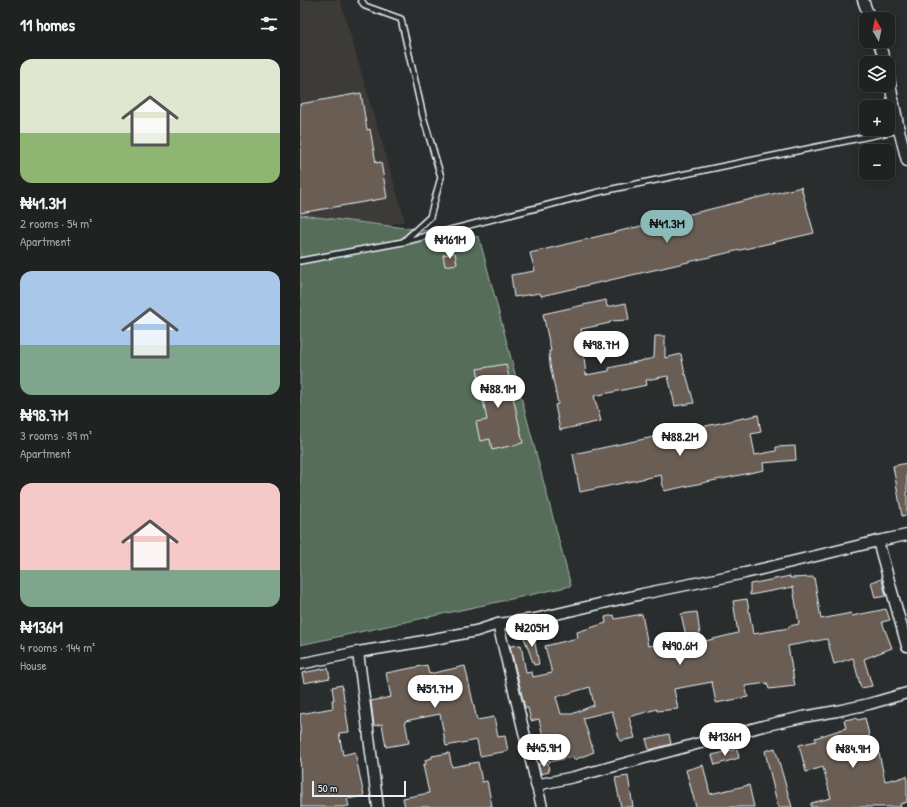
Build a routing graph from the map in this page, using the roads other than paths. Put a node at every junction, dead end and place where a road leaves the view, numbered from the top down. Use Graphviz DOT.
graph roads {
  1 [pos="362,0"];
  2 [pos="863,0"];
  3 [pos="867,12"];
  4 [pos="892,92"];
  5 [pos="899,130"];
  6 [pos="907,161"];
  7 [pos="403,242"];
  8 [pos="300,261"];
  9 [pos="907,535"];
  10 [pos="878,540"];
  11 [pos="498,624"];
  12 [pos="907,646"];
  13 [pos="358,652"];
  14 [pos="300,664"];
  15 [pos="907,693"];
  16 [pos="536,785"];
  17 [pos="378,807"];
  18 [pos="542,807"];
  1 -- 7 [label="lane"];
  2 -- 3 [label="street"];
  4 -- 5 [label="street"];
  5 -- 6 [label="street"];
  5 -- 7 [label="lane"];
  7 -- 8 [label="lane"];
  9 -- 10 [label="street"];
  10 -- 11 [label="street"];
  10 -- 12 [label="street"];
  11 -- 13 [label="street"];
  11 -- 16 [label="street"];
  13 -- 14 [label="street"];
  13 -- 17 [label="street"];
  15 -- 16 [label="street"];
  16 -- 18 [label="street"];
}
